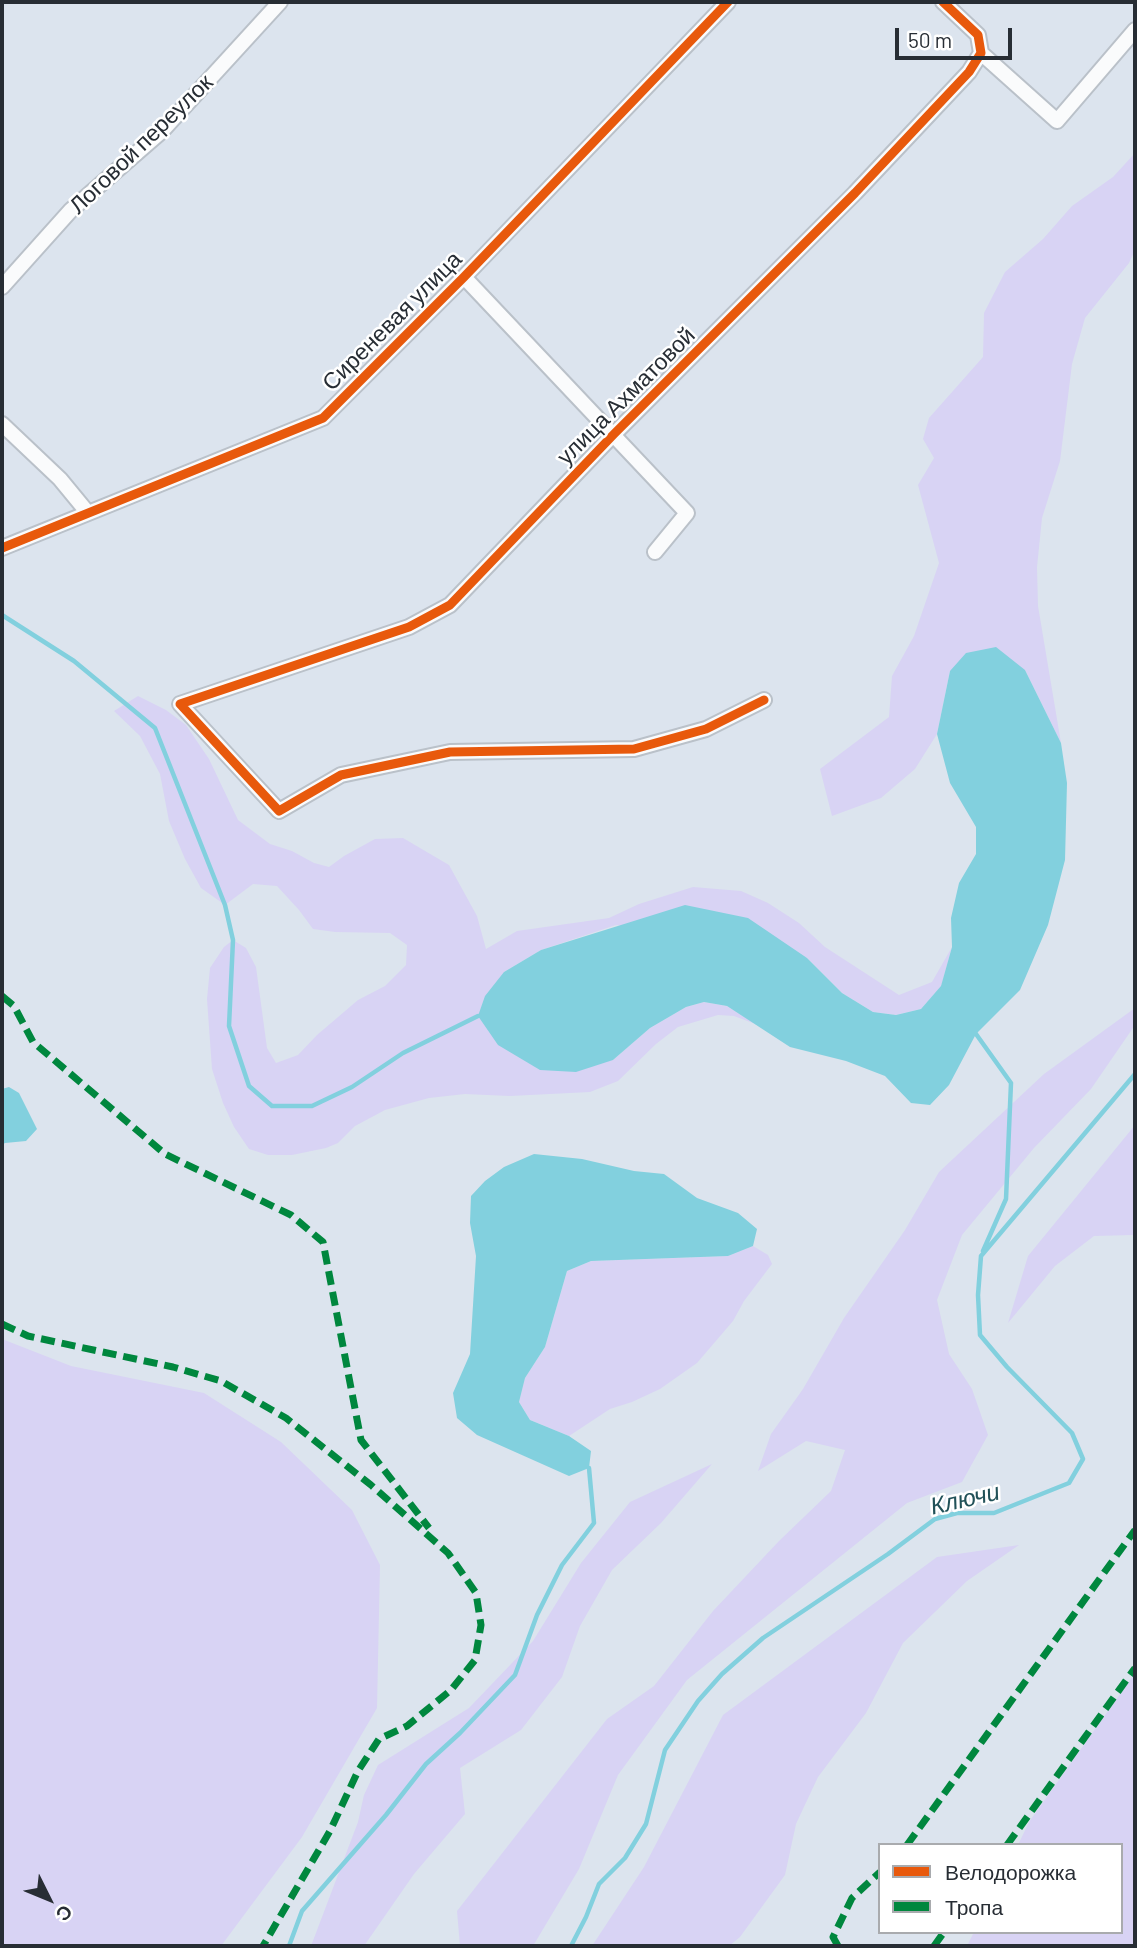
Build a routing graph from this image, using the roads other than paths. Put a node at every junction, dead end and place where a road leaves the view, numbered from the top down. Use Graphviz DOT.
graph roads {
  1 [pos="280,2"];
  2 [pos="728,2"];
  3 [pos="943,2"];
  4 [pos="1135,30"];
  5 [pos="981,53"];
  6 [pos="464,277"];
  7 [pos="2,287"];
  8 [pos="2,424"];
  9 [pos="614,434"];
  10 [pos="88,513"];
  11 [pos="2,548"];
  12 [pos="654,552"];
  13 [pos="764,700"];
  1 -- 7 [label="street, Логовой переулок"];
  2 -- 6 [label="street, Сиреневая улица"];
  3 -- 5 [label="street"];
  4 -- 5 [label="street"];
  5 -- 9 [label="street, улица Ахматовой"];
  6 -- 9 [label="street"];
  6 -- 10 [label="street, Сиреневая улица"];
  8 -- 10 [label="street"];
  9 -- 12 [label="street"];
  9 -- 13 [label="street, улица Ахматовой"];
  10 -- 11 [label="street, Сиреневая улица"];
}
